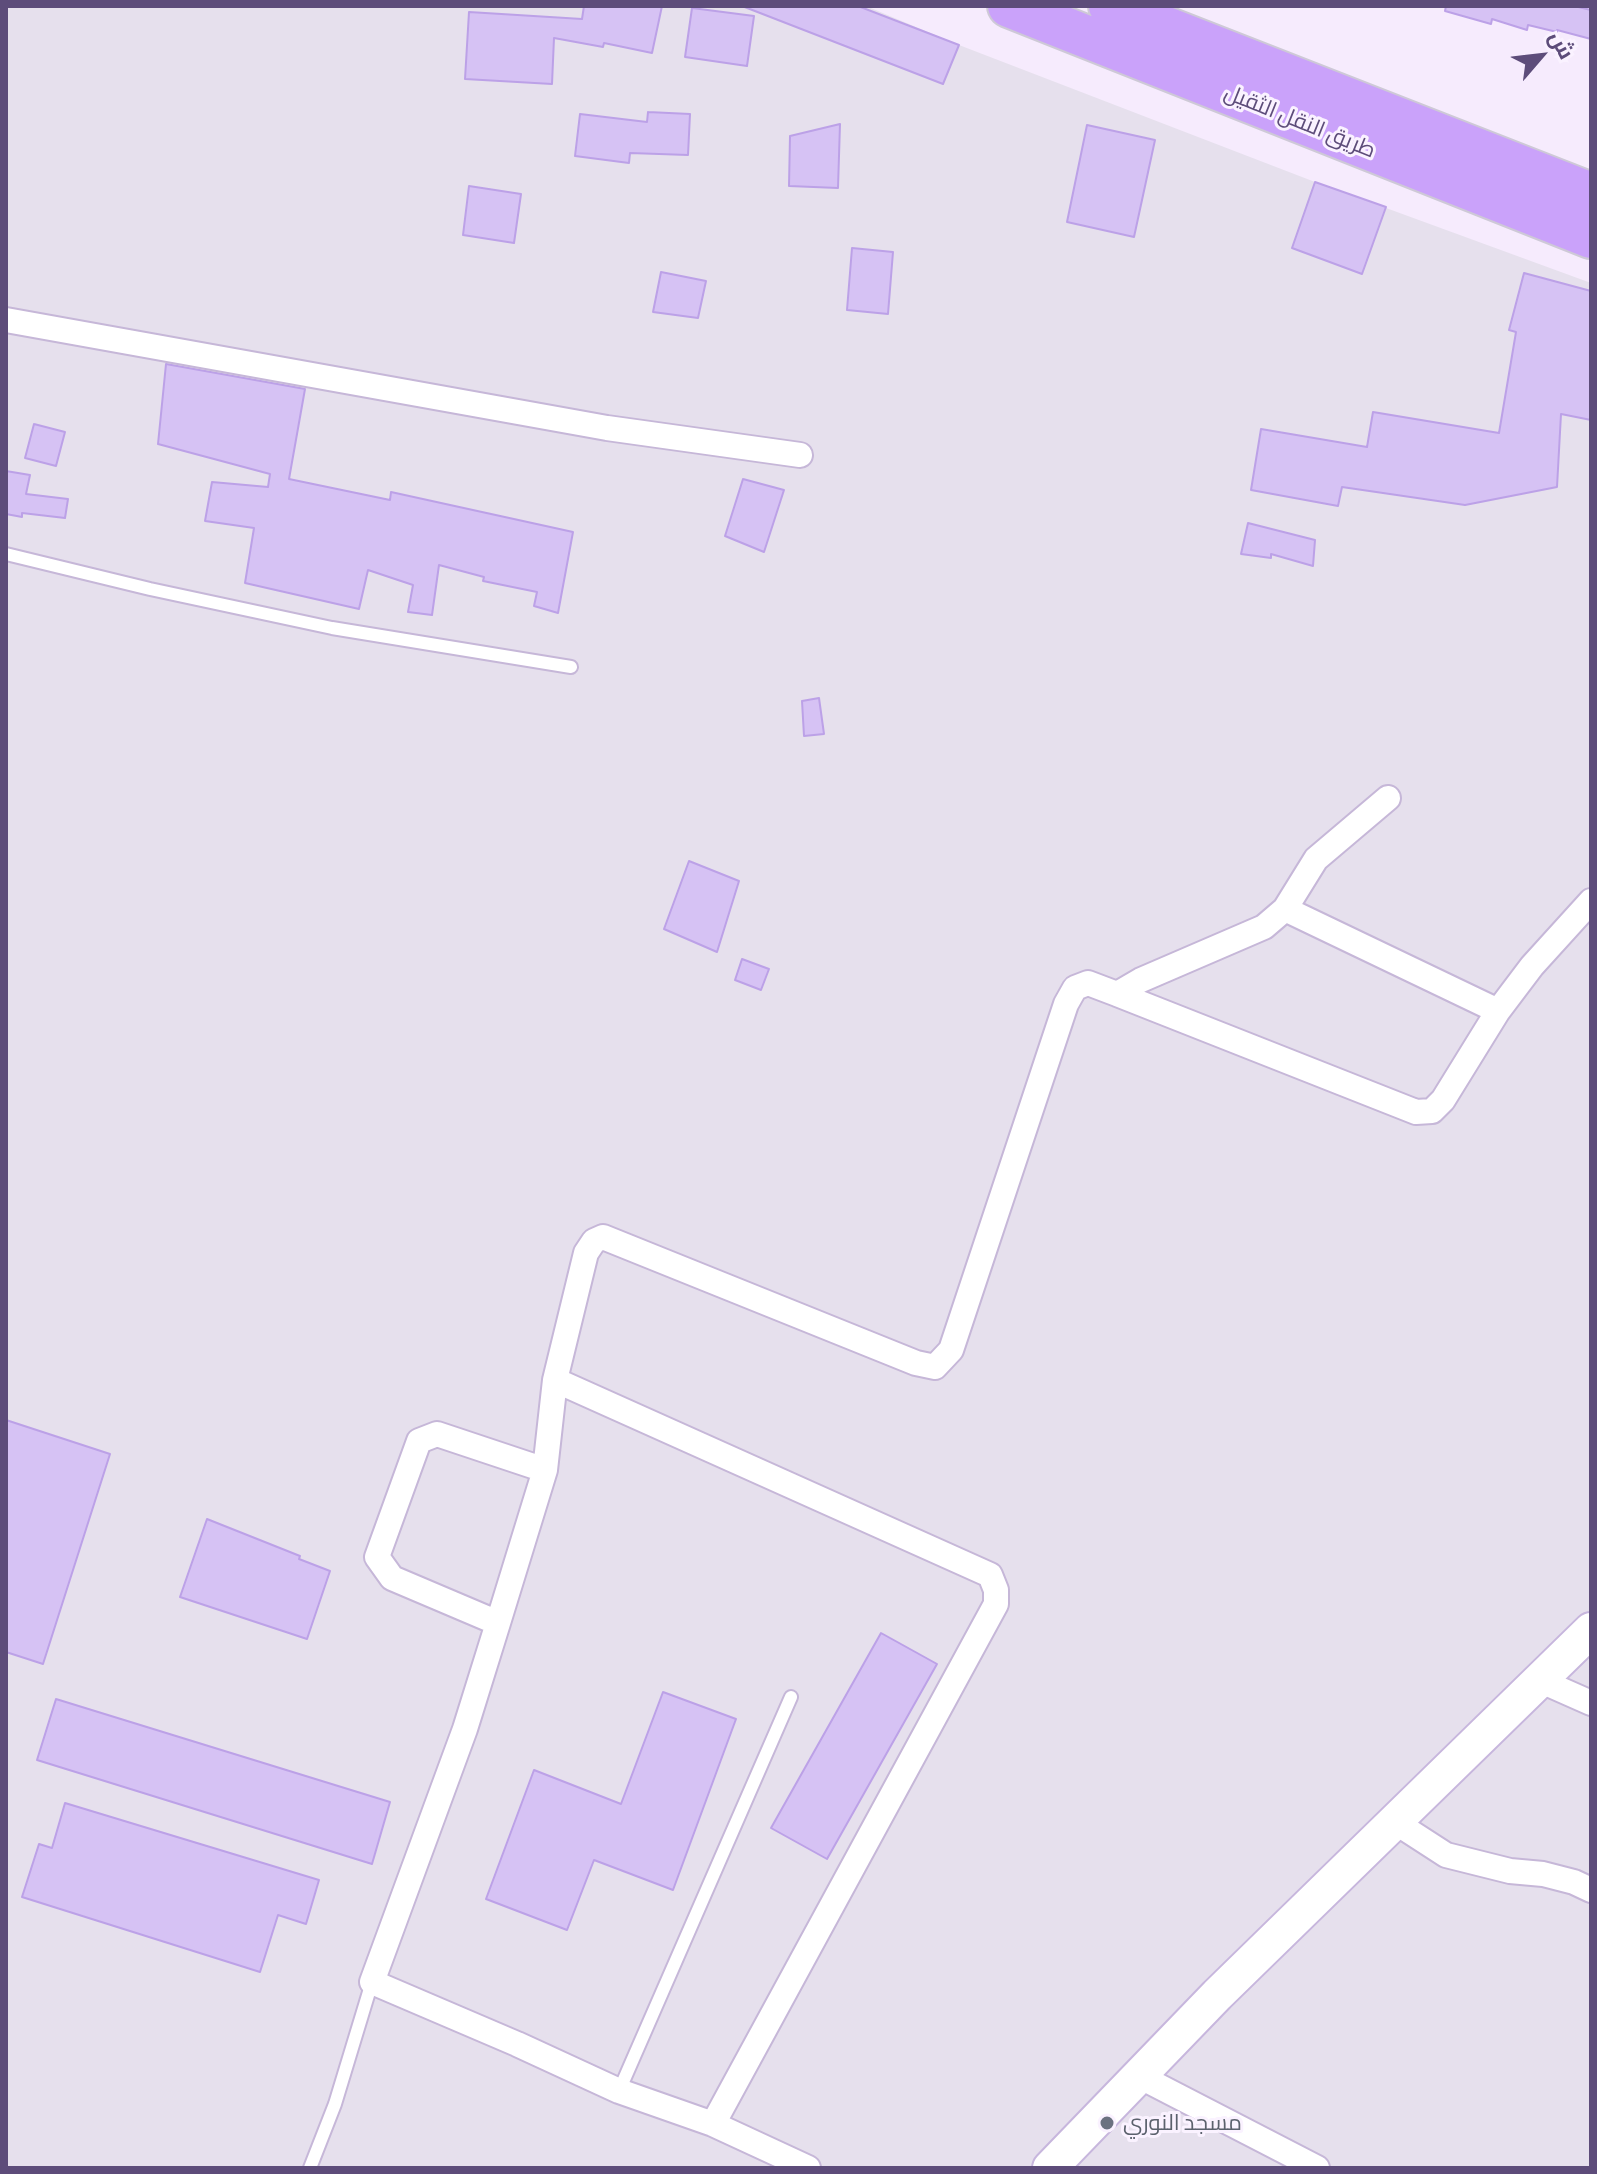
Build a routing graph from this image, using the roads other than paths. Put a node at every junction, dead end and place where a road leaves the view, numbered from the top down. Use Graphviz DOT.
graph roads {
  1 [pos="1009,6"];
  2 [pos="1110,6"];
  3 [pos="1591,194"];
  4 [pos="1591,237"];
  5 [pos="6,320"];
  6 [pos="800,455"];
  7 [pos="6,554"];
  8 [pos="571,667"];
  9 [pos="1388,798"];
  10 [pos="1591,901"];
  11 [pos="1285,909"];
  12 [pos="1117,994"];
  13 [pos="1498,1011"];
  14 [pos="555,1380"];
  15 [pos="545,1470"];
  16 [pos="498,1623"];
  17 [pos="1591,1630"];
  18 [pos="1539,1680"];
  19 [pos="791,1697"];
  20 [pos="1591,1703"];
  21 [pos="1395,1822"];
  22 [pos="1591,1890"];
  23 [pos="372,1982"];
  24 [pos="1137,2075"];
  25 [pos="619,2091"];
  26 [pos="713,2124"];
  27 [pos="1055,2167"];
  28 [pos="310,2168"];
  29 [pos="808,2168"];
  30 [pos="1317,2168"];
  1 -- 4 [label="highway, طريق النقل الثقيل"];
  2 -- 3 [label="highway, طريق النقل الثقيل"];
  5 -- 6 [label="street"];
  7 -- 8 [label="lane"];
  9 -- 11 [label="street"];
  10 -- 13 [label="street"];
  11 -- 12 [label="street"];
  11 -- 13 [label="street"];
  12 -- 13 [label="street"];
  12 -- 14 [label="street"];
  14 -- 15 [label="street"];
  14 -- 26 [label="street"];
  15 -- 16 [label="street"];
  15 -- 16 [label="street"];
  16 -- 23 [label="street"];
  17 -- 18 [label="main road"];
  18 -- 20 [label="street"];
  18 -- 21 [label="main road"];
  19 -- 25 [label="lane"];
  21 -- 22 [label="street"];
  21 -- 24 [label="main road"];
  23 -- 25 [label="street"];
  23 -- 28 [label="lane"];
  24 -- 27 [label="main road"];
  24 -- 30 [label="street"];
  25 -- 26 [label="street"];
  26 -- 29 [label="street"];
}
